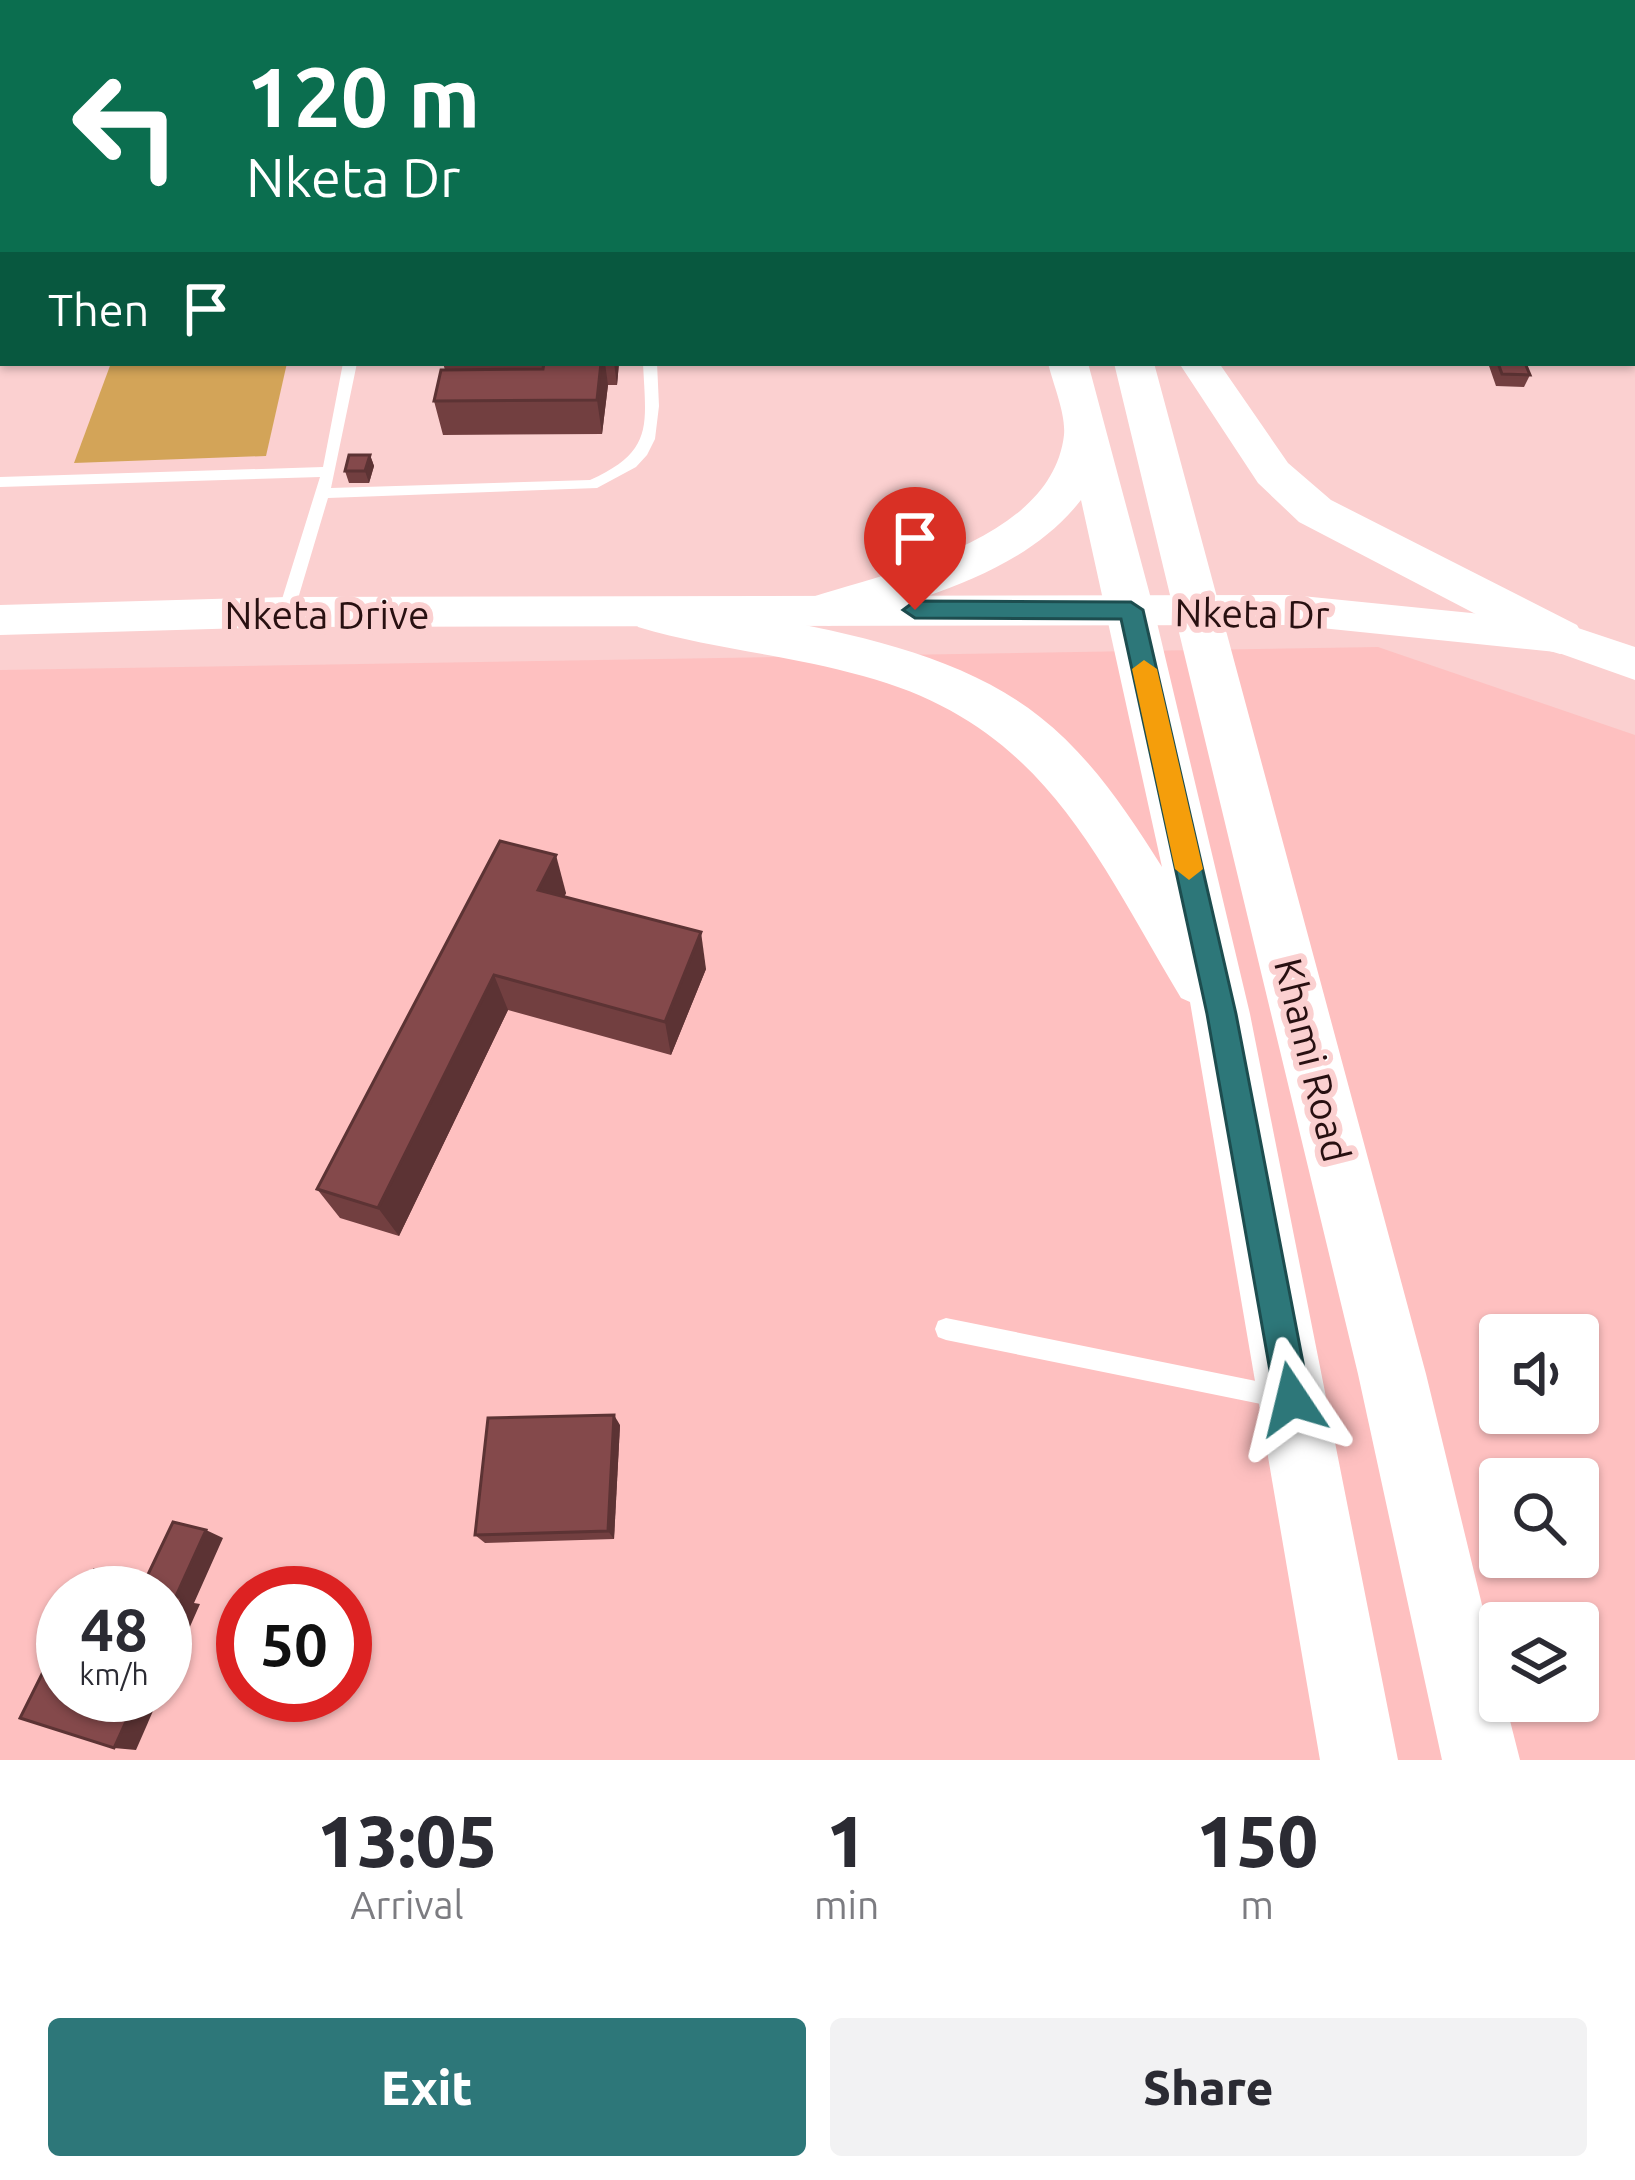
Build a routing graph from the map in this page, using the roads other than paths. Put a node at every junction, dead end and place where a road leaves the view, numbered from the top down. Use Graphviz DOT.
graph roads {
  1 [pos="349,366"];
  2 [pos="650,366"];
  3 [pos="1069,366"];
  4 [pos="1135,366"];
  5 [pos="1201,366"];
  6 [pos="1084,434"];
  7 [pos="329,472"];
  8 [pos="0,482"];
  9 [pos="323,493"];
  10 [pos="829,609"];
  11 [pos="1131,610"];
  12 [pos="1200,610"];
  13 [pos="286,612"];
  14 [pos="655,615"];
  15 [pos="0,620"];
  16 [pos="1560,637"];
  17 [pos="1635,664"];
  18 [pos="1222,1014"];
  19 [pos="946,1329"];
  20 [pos="1292,1399"];
  21 [pos="1359,1760"];
  22 [pos="1481,1760"];
  1 -- 7 [label="lane"];
  2 -- 9 [label="lane"];
  3 -- 6 [label="main road, Khami Road"];
  4 -- 12 [label="main road, Khami Road"];
  5 -- 16 [label="main road"];
  6 -- 10 [label="main road"];
  6 -- 11 [label="main road, Khami Road"];
  7 -- 8 [label="lane"];
  7 -- 9 [label="lane"];
  9 -- 13 [label="lane"];
  10 -- 11 [label="street, Nketa Dr"];
  10 -- 14 [label="street, Nketa Dr"];
  11 -- 12 [label="street, Nketa Dr"];
  11 -- 18 [label="main road, Khami Road"];
  12 -- 16 [label="street, Nketa Dr"];
  12 -- 22 [label="main road, Khami Road"];
  13 -- 14 [label="street, Nketa Drive"];
  13 -- 15 [label="street, Nketa Drive"];
  14 -- 18 [label="main road"];
  16 -- 17 [label="street"];
  18 -- 20 [label="main road, Khami Road"];
  19 -- 20 [label="lane"];
  20 -- 21 [label="main road, Khami Road"];
}
